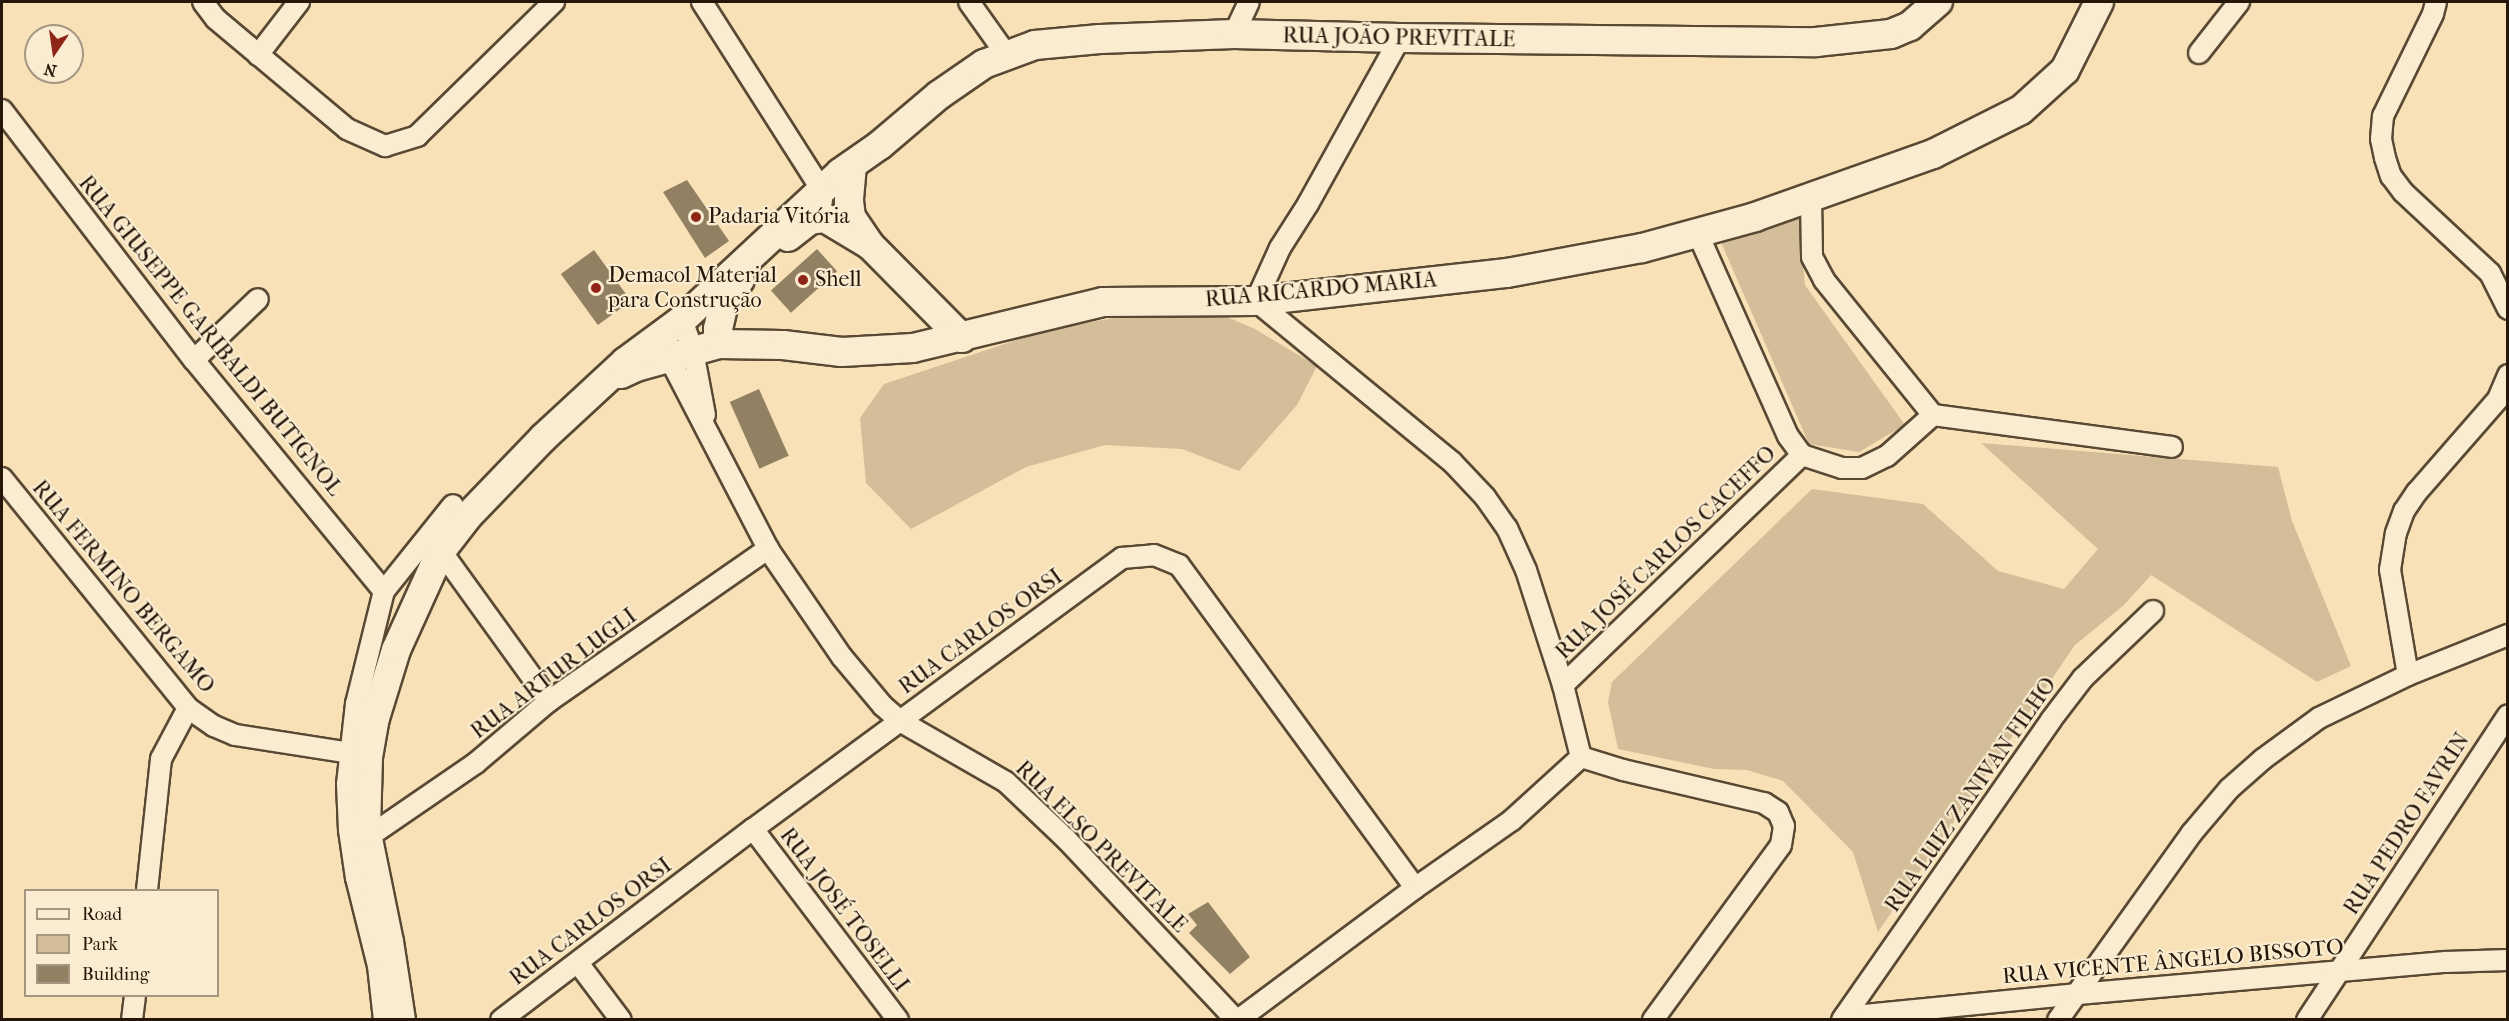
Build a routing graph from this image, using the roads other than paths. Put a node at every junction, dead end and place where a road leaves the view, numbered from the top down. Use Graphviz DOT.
graph roads {
  1 [pos="203,2"];
  2 [pos="299,2"];
  3 [pos="554,2"];
  4 [pos="702,2"];
  5 [pos="969,2"];
  6 [pos="1249,2"];
  7 [pos="1938,2"];
  8 [pos="2099,2"];
  9 [pos="2239,2"];
  10 [pos="2436,2"];
  11 [pos="1234,34"];
  12 [pos="1400,38"];
  13 [pos="2199,53"];
  14 [pos="1006,54"];
  15 [pos="258,55"];
  16 [pos="2,110"];
  17 [pos="852,165"];
  18 [pos="821,189"];
  19 [pos="1811,198"];
  20 [pos="825,218"];
  21 [pos="1698,234"];
  22 [pos="870,245"];
  23 [pos="258,299"];
  24 [pos="1256,301"];
  25 [pos="2508,309"];
  26 [pos="962,338"];
  27 [pos="685,348"];
  28 [pos="194,360"];
  29 [pos="2508,375"];
  30 [pos="1933,415"];
  31 [pos="2172,447"];
  32 [pos="1803,455"];
  33 [pos="3,482"];
  34 [pos="453,505"];
  35 [pos="768,549"];
  36 [pos="441,551"];
  37 [pos="384,591"];
  38 [pos="2153,611"];
  39 [pos="2508,635"];
  40 [pos="2408,675"];
  41 [pos="1563,685"];
  42 [pos="549,701"];
  43 [pos="188,708"];
  44 [pos="2508,715"];
  45 [pos="900,721"];
  46 [pos="350,753"];
  47 [pos="1581,757"];
  48 [pos="753,829"];
  49 [pos="368,837"];
  50 [pos="1415,888"];
  51 [pos="147,889"];
  52 [pos="2508,960"];
  53 [pos="578,963"];
  54 [pos="2339,972"];
  55 [pos="2078,994"];
  56 [pos="135,997"];
  57 [pos="1843,1018"];
  58 [pos="132,1020"];
  59 [pos="384,1020"];
  60 [pos="401,1020"];
  61 [pos="501,1020"];
  62 [pos="621,1020"];
  63 [pos="898,1020"];
  64 [pos="1237,1020"];
  65 [pos="1653,1020"];
  66 [pos="2058,1020"];
  67 [pos="2307,1020"];
  1 -- 15 [label="street"];
  2 -- 15 [label="street"];
  3 -- 15 [label="street"];
  4 -- 18 [label="street"];
  5 -- 14 [label="street"];
  6 -- 11 [label="street"];
  7 -- 12 [label="main road, RUA JOÃO PREVITALE"];
  8 -- 19 [label="main road, RUA RICARDO MARIA"];
  9 -- 13 [label="street"];
  10 -- 25 [label="street"];
  11 -- 12 [label="main road, RUA JOÃO PREVITALE"];
  11 -- 14 [label="main road, RUA JOÃO PREVITALE"];
  12 -- 24 [label="street"];
  14 -- 17 [label="main road, RUA JOÃO PREVITALE"];
  16 -- 28 [label="street, RUA GIUSEPPE GARIBALDI BUTIGNOL"];
  17 -- 18 [label="main road, RUA JOÃO PREVITALE"];
  17 -- 22 [label="main road"];
  18 -- 20 [label="street"];
  18 -- 27 [label="main road"];
  19 -- 21 [label="main road, RUA RICARDO MARIA"];
  19 -- 30 [label="street"];
  20 -- 22 [label="main road"];
  20 -- 27 [label="main road"];
  21 -- 24 [label="main road, RUA RICARDO MARIA"];
  21 -- 32 [label="street"];
  22 -- 26 [label="main road"];
  23 -- 28 [label="street"];
  24 -- 26 [label="main road, RUA RICARDO MARIA"];
  24 -- 41 [label="street"];
  26 -- 27 [label="main road, RUA RICARDO MARIA"];
  27 -- 35 [label="street, RUA ELSO PREVITALE"];
  27 -- 36 [label="main road"];
  28 -- 37 [label="street, RUA GIUSEPPE GARIBALDI BUTIGNOL"];
  29 -- 40 [label="street"];
  30 -- 31 [label="street"];
  30 -- 32 [label="street"];
  32 -- 41 [label="street, RUA JOSÉ CARLOS CACEFFO"];
  33 -- 43 [label="street, RUA FERMINO BERGAMO"];
  34 -- 37 [label="street"];
  35 -- 42 [label="street, RUA ARTUR LUGLI"];
  35 -- 45 [label="street, RUA ELSO PREVITALE"];
  36 -- 42 [label="street"];
  36 -- 49 [label="main road"];
  37 -- 46 [label="street"];
  38 -- 57 [label="street, RUA LUIZ ZANIVAN FILHO"];
  39 -- 40 [label="street"];
  40 -- 55 [label="street"];
  41 -- 47 [label="street"];
  42 -- 49 [label="street, RUA ARTUR LUGLI"];
  43 -- 46 [label="street, RUA FERMINO BERGAMO"];
  43 -- 51 [label="street"];
  44 -- 54 [label="street, RUA PEDRO FAVRIN"];
  45 -- 48 [label="street, RUA CARLOS ORSI"];
  45 -- 50 [label="street, RUA CARLOS ORSI"];
  45 -- 64 [label="street, RUA ELSO PREVITALE"];
  46 -- 59 [label="street"];
  47 -- 50 [label="street"];
  47 -- 65 [label="street"];
  48 -- 53 [label="street, RUA CARLOS ORSI"];
  48 -- 63 [label="street, RUA JOSÉ TOSELLI"];
  49 -- 60 [label="main road"];
  50 -- 64 [label="street"];
  52 -- 54 [label="street, RUA VICENTE ÂNGELO BISSOTO"];
  53 -- 61 [label="street, RUA CARLOS ORSI"];
  53 -- 62 [label="street"];
  54 -- 55 [label="street, RUA VICENTE ÂNGELO BISSOTO"];
  54 -- 67 [label="street, RUA PEDRO FAVRIN"];
  55 -- 57 [label="street, RUA VICENTE ÂNGELO BISSOTO"];
  55 -- 66 [label="street"];
  56 -- 58 [label="street"];
}
